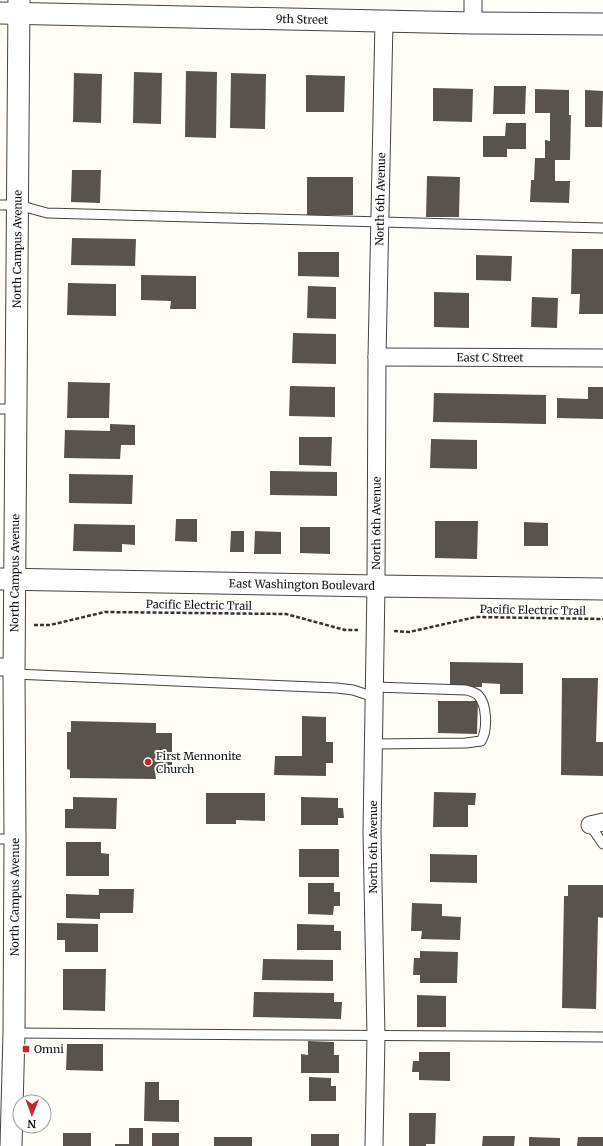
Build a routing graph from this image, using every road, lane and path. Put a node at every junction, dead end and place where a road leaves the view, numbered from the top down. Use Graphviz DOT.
graph roads {
  1 [pos="473,0"];
  2 [pos="13,9"];
  3 [pos="384,21"];
  4 [pos="473,23"];
  5 [pos="603,24"];
  6 [pos="9,205"];
  7 [pos="380,222"];
  8 [pos="603,228"];
  9 [pos="377,357"];
  10 [pos="603,358"];
  11 [pos="8,409"];
  12 [pos="8,579"];
  13 [pos="376,586"];
  14 [pos="603,589"];
  15 [pos="603,619"];
  16 [pos="33,625"];
  17 [pos="364,630"];
  18 [pos="392,631"];
  19 [pos="9,669"];
  20 [pos="374,692"];
  21 [pos="373,744"];
  22 [pos="596,823"];
  23 [pos="8,839"];
  24 [pos="603,844"];
  25 [pos="14,1033"];
  26 [pos="376,1036"];
  27 [pos="603,1037"];
  28 [pos="11,1146"];
  29 [pos="374,1146"];
  1 -- 4 [label="street"];
  2 -- 3 [label="street, 9th Street"];
  2 -- 6 [label="street, North Campus Avenue"];
  3 -- 4 [label="street, 9th Street"];
  3 -- 7 [label="street, North 6th Avenue"];
  4 -- 5 [label="street, 9th Street"];
  6 -- 7 [label="lane"];
  6 -- 11 [label="street, North Campus Avenue"];
  7 -- 8 [label="lane"];
  7 -- 9 [label="street, North 6th Avenue"];
  9 -- 10 [label="street, East C Street"];
  9 -- 13 [label="street, North 6th Avenue"];
  11 -- 12 [label="street, North Campus Avenue"];
  12 -- 13 [label="street, East Washington Boulevard"];
  12 -- 19 [label="street, North Campus Avenue"];
  13 -- 14 [label="street, East Washington Boulevard"];
  13 -- 20 [label="street, North 6th Avenue"];
  15 -- 18 [label="path, Pacific Electric Trail"];
  16 -- 17 [label="path, Pacific Electric Trail"];
  19 -- 20 [label="lane"];
  19 -- 23 [label="street, North Campus Avenue"];
  20 -- 21 [label="street, North 6th Avenue"];
  20 -- 21 [label="lane"];
  21 -- 26 [label="street, North 6th Avenue"];
  22 -- 24 [label="lane"];
  23 -- 25 [label="street, North Campus Avenue"];
  25 -- 26 [label="lane"];
  25 -- 28 [label="street, North Campus Avenue"];
  26 -- 27 [label="lane"];
  26 -- 29 [label="street, North 6th Avenue"];
}
